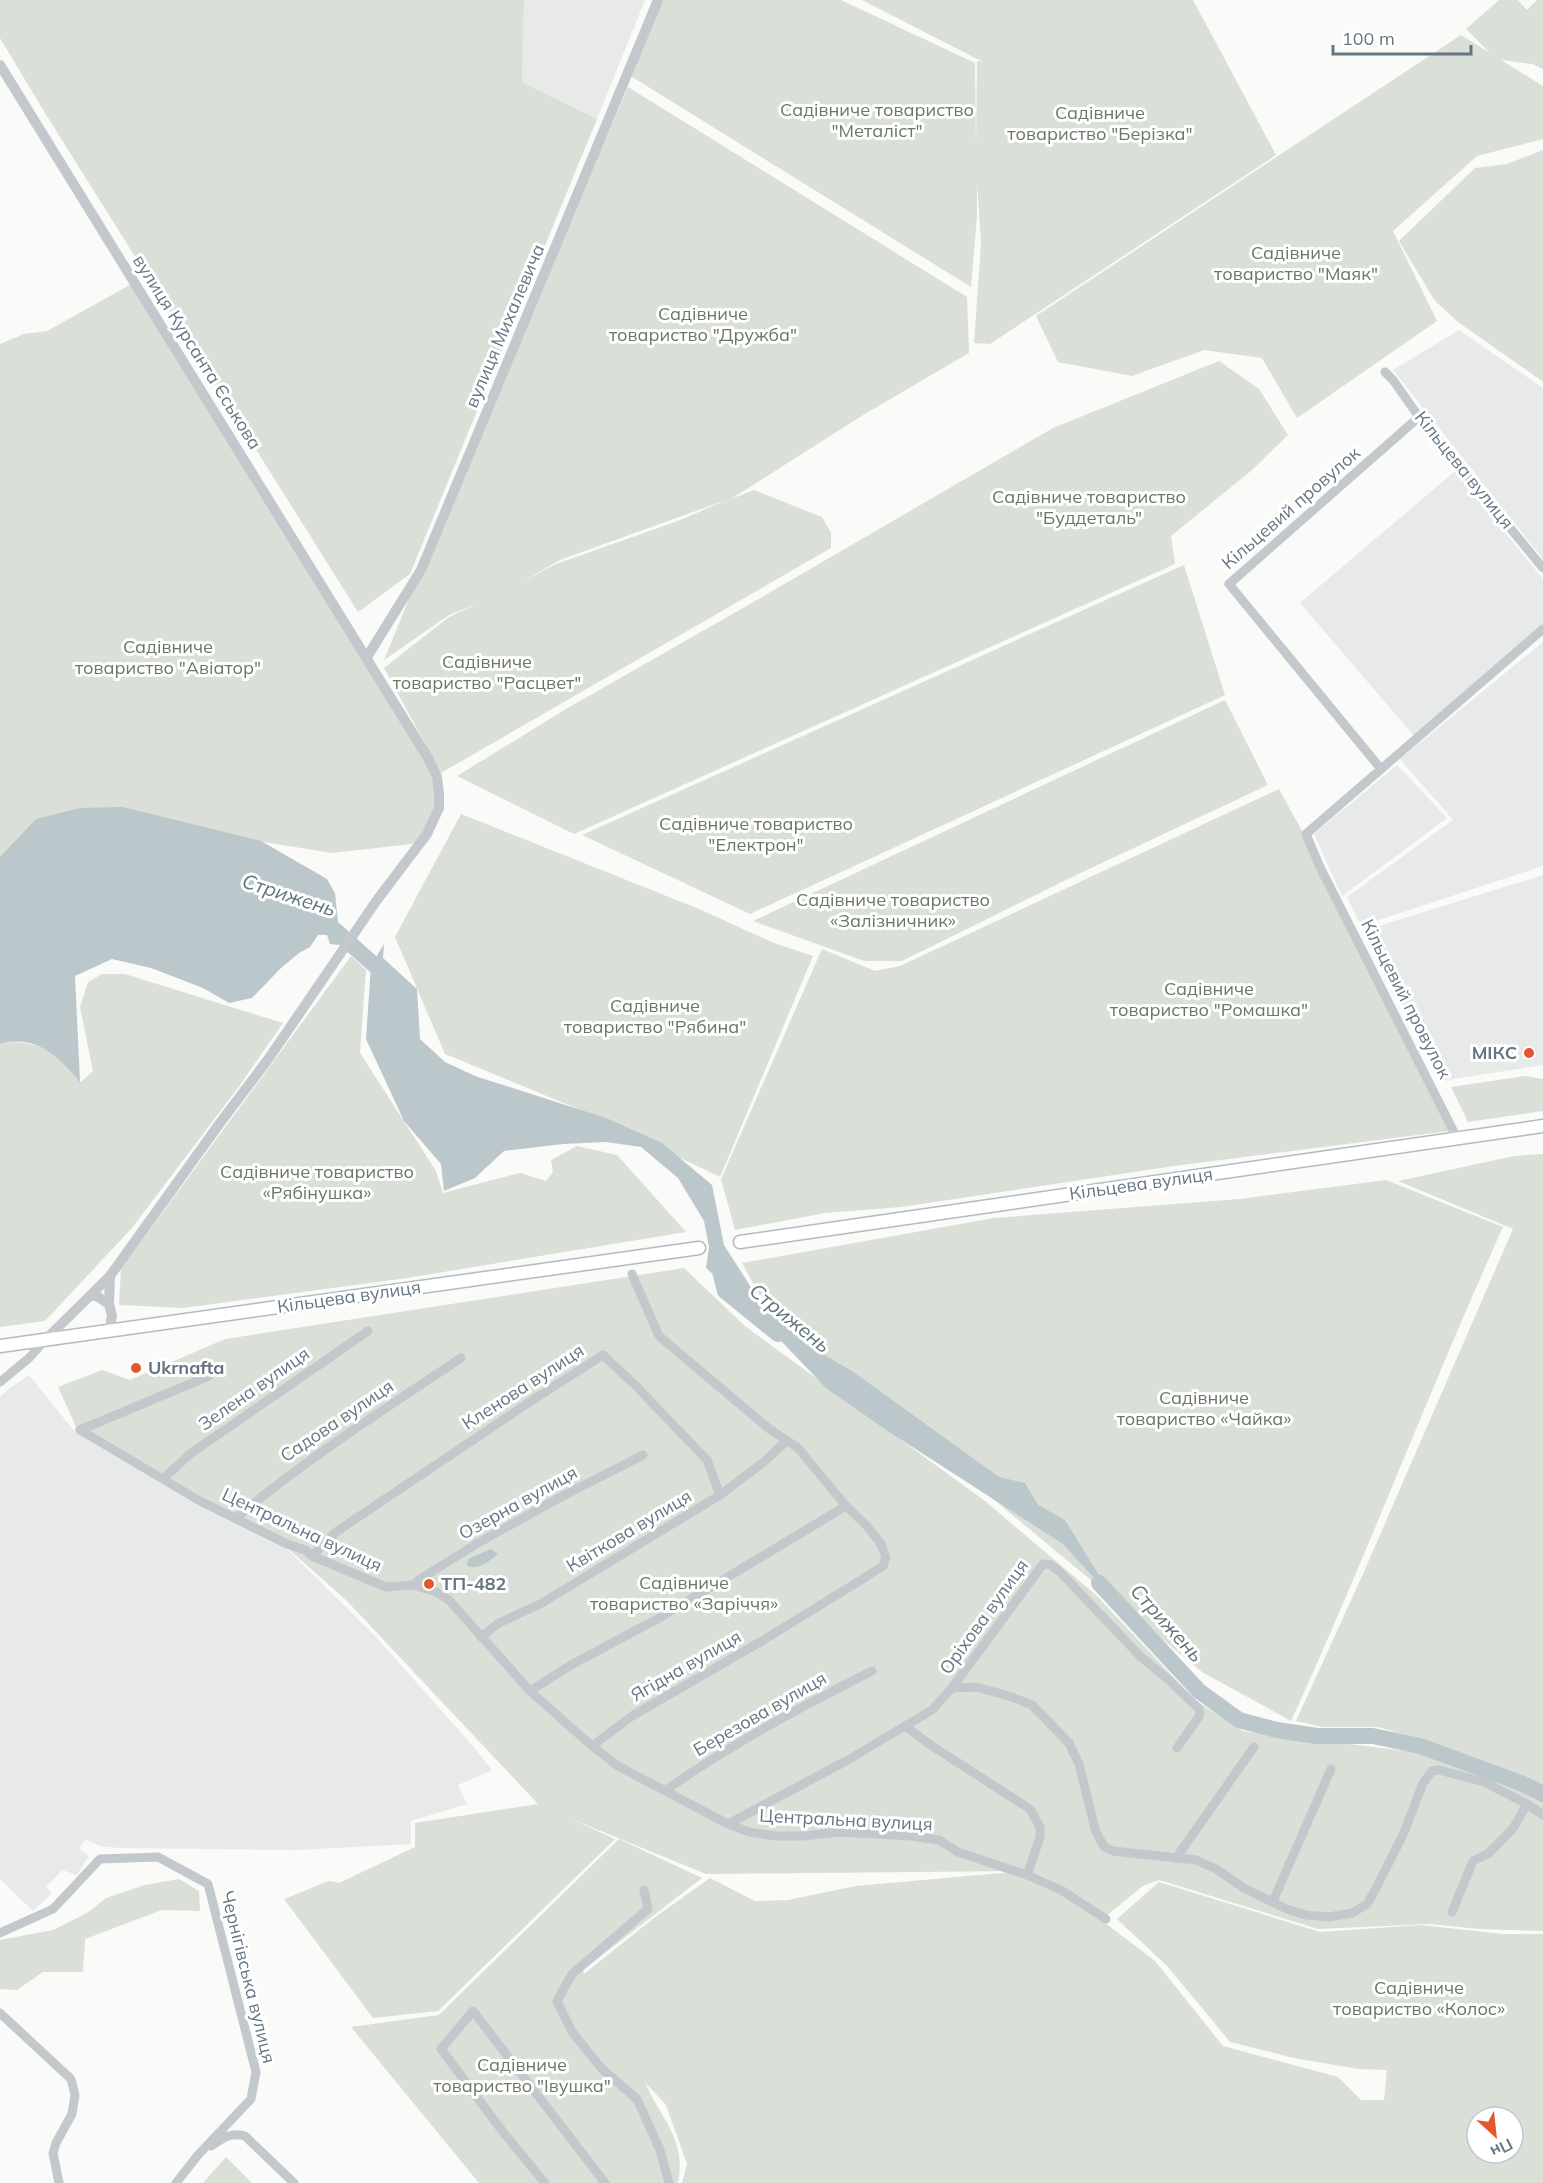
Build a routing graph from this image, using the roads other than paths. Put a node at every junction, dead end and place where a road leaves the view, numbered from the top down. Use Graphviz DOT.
graph roads {
  1 [pos="658,0"];
  2 [pos="0,65"];
  3 [pos="1385,372"];
  4 [pos="1419,417"];
  5 [pos="1543,568"];
  6 [pos="1543,629"];
  7 [pos="367,657"];
  8 [pos="1381,770"];
  9 [pos="1543,1126"];
  10 [pos="1457,1138"];
  11 [pos="740,1242"];
  12 [pos="699,1248"];
  13 [pos="632,1274"];
  14 [pos="110,1276"];
  15 [pos="92,1296"];
  16 [pos="109,1304"];
  17 [pos="368,1331"];
  18 [pos="109,1332"];
  19 [pos="44,1341"];
  20 [pos="0,1346"];
  21 [pos="461,1358"];
  22 [pos="209,1376"];
  23 [pos="0,1382"];
  24 [pos="786,1441"];
  25 [pos="643,1455"];
  26 [pos="163,1479"];
  27 [pos="720,1495"];
  28 [pos="846,1506"];
  29 [pos="236,1518"];
  30 [pos="312,1556"];
  31 [pos="413,1585"];
  32 [pos="481,1637"];
  33 [pos="872,1671"];
  34 [pos="952,1688"];
  35 [pos="530,1691"];
  36 [pos="905,1726"];
  37 [pos="592,1746"];
  38 [pos="1254,1747"];
  39 [pos="1177,1748"];
  40 [pos="1331,1769"];
  41 [pos="666,1790"];
  42 [pos="1527,1804"];
  43 [pos="1543,1815"];
  44 [pos="728,1824"];
  45 [pos="1176,1858"];
  46 [pos="1027,1875"];
  47 [pos="644,1890"];
  48 [pos="1273,1901"];
  49 [pos="1452,1912"];
  50 [pos="1106,1919"];
  51 [pos="0,1933"];
  52 [pos="0,2013"];
  53 [pos="198,2155"];
  54 [pos="59,2183"];
  55 [pos="176,2183"];
  56 [pos="294,2183"];
  57 [pos="545,2183"];
  58 [pos="605,2183"];
  59 [pos="669,2183"];
  1 -- 7 [label="street, вулиця Михалевича"];
  2 -- 7 [label="street, вулиця Курсанта Єськова"];
  3 -- 4 [label="street, Кільцева вулиця"];
  4 -- 5 [label="street, Кільцева вулиця"];
  4 -- 8 [label="street, Кільцевий провулок"];
  6 -- 8 [label="street, Кільцевий провулок"];
  7 -- 14 [label="street, вулиця Курсанта Єськова"];
  8 -- 10 [label="street, Кільцевий провулок"];
  9 -- 10 [label="main road, Кільцева вулиця"];
  10 -- 11 [label="main road, Кільцева вулиця"];
  12 -- 18 [label="main road, Кільцева вулиця"];
  13 -- 24 [label="street"];
  14 -- 15 [label="street, вулиця Курсанта Єськова"];
  14 -- 16 [label="street"];
  15 -- 16 [label="street"];
  15 -- 19 [label="street, вулиця Курсанта Єськова"];
  16 -- 18 [label="street"];
  17 -- 26 [label="street, Зелена вулиця"];
  18 -- 19 [label="main road, Кільцева вулиця"];
  19 -- 20 [label="main road, Кільцева вулиця"];
  19 -- 23 [label="street"];
  21 -- 29 [label="street, Садова вулиця"];
  22 -- 26 [label="street, Центральна вулиця"];
  24 -- 27 [label="street, Квіткова вулиця"];
  24 -- 28 [label="street"];
  25 -- 31 [label="street, Озерна вулиця"];
  26 -- 29 [label="street, Центральна вулиця"];
  27 -- 30 [label="street, Кленова вулиця"];
  27 -- 32 [label="street, Квіткова вулиця"];
  28 -- 35 [label="street"];
  28 -- 37 [label="street, Ягідна вулиця"];
  29 -- 30 [label="street, Центральна вулиця"];
  30 -- 31 [label="street, Центральна вулиця"];
  31 -- 32 [label="street, Центральна вулиця"];
  32 -- 35 [label="street, Центральна вулиця"];
  33 -- 41 [label="street, Березова вулиця"];
  34 -- 36 [label="street, Оріхова вулиця"];
  34 -- 39 [label="street, Оріхова вулиця"];
  34 -- 45 [label="street"];
  35 -- 37 [label="street, Центральна вулиця"];
  36 -- 44 [label="street, Оріхова вулиця"];
  36 -- 46 [label="street"];
  37 -- 41 [label="street, Центральна вулиця"];
  38 -- 45 [label="street"];
  40 -- 48 [label="street"];
  41 -- 44 [label="street, Центральна вулиця"];
  42 -- 43 [label="street"];
  42 -- 48 [label="street"];
  42 -- 49 [label="street"];
  44 -- 46 [label="street, Центральна вулиця"];
  45 -- 48 [label="street"];
  46 -- 50 [label="street, Центральна вулиця"];
  47 -- 59 [label="street"];
  51 -- 53 [label="street, Чернігівська вулиця"];
  52 -- 54 [label="street"];
  53 -- 55 [label="street, Чернігівська вулиця"];
  53 -- 56 [label="street"];
  57 -- 58 [label="street"];
}
